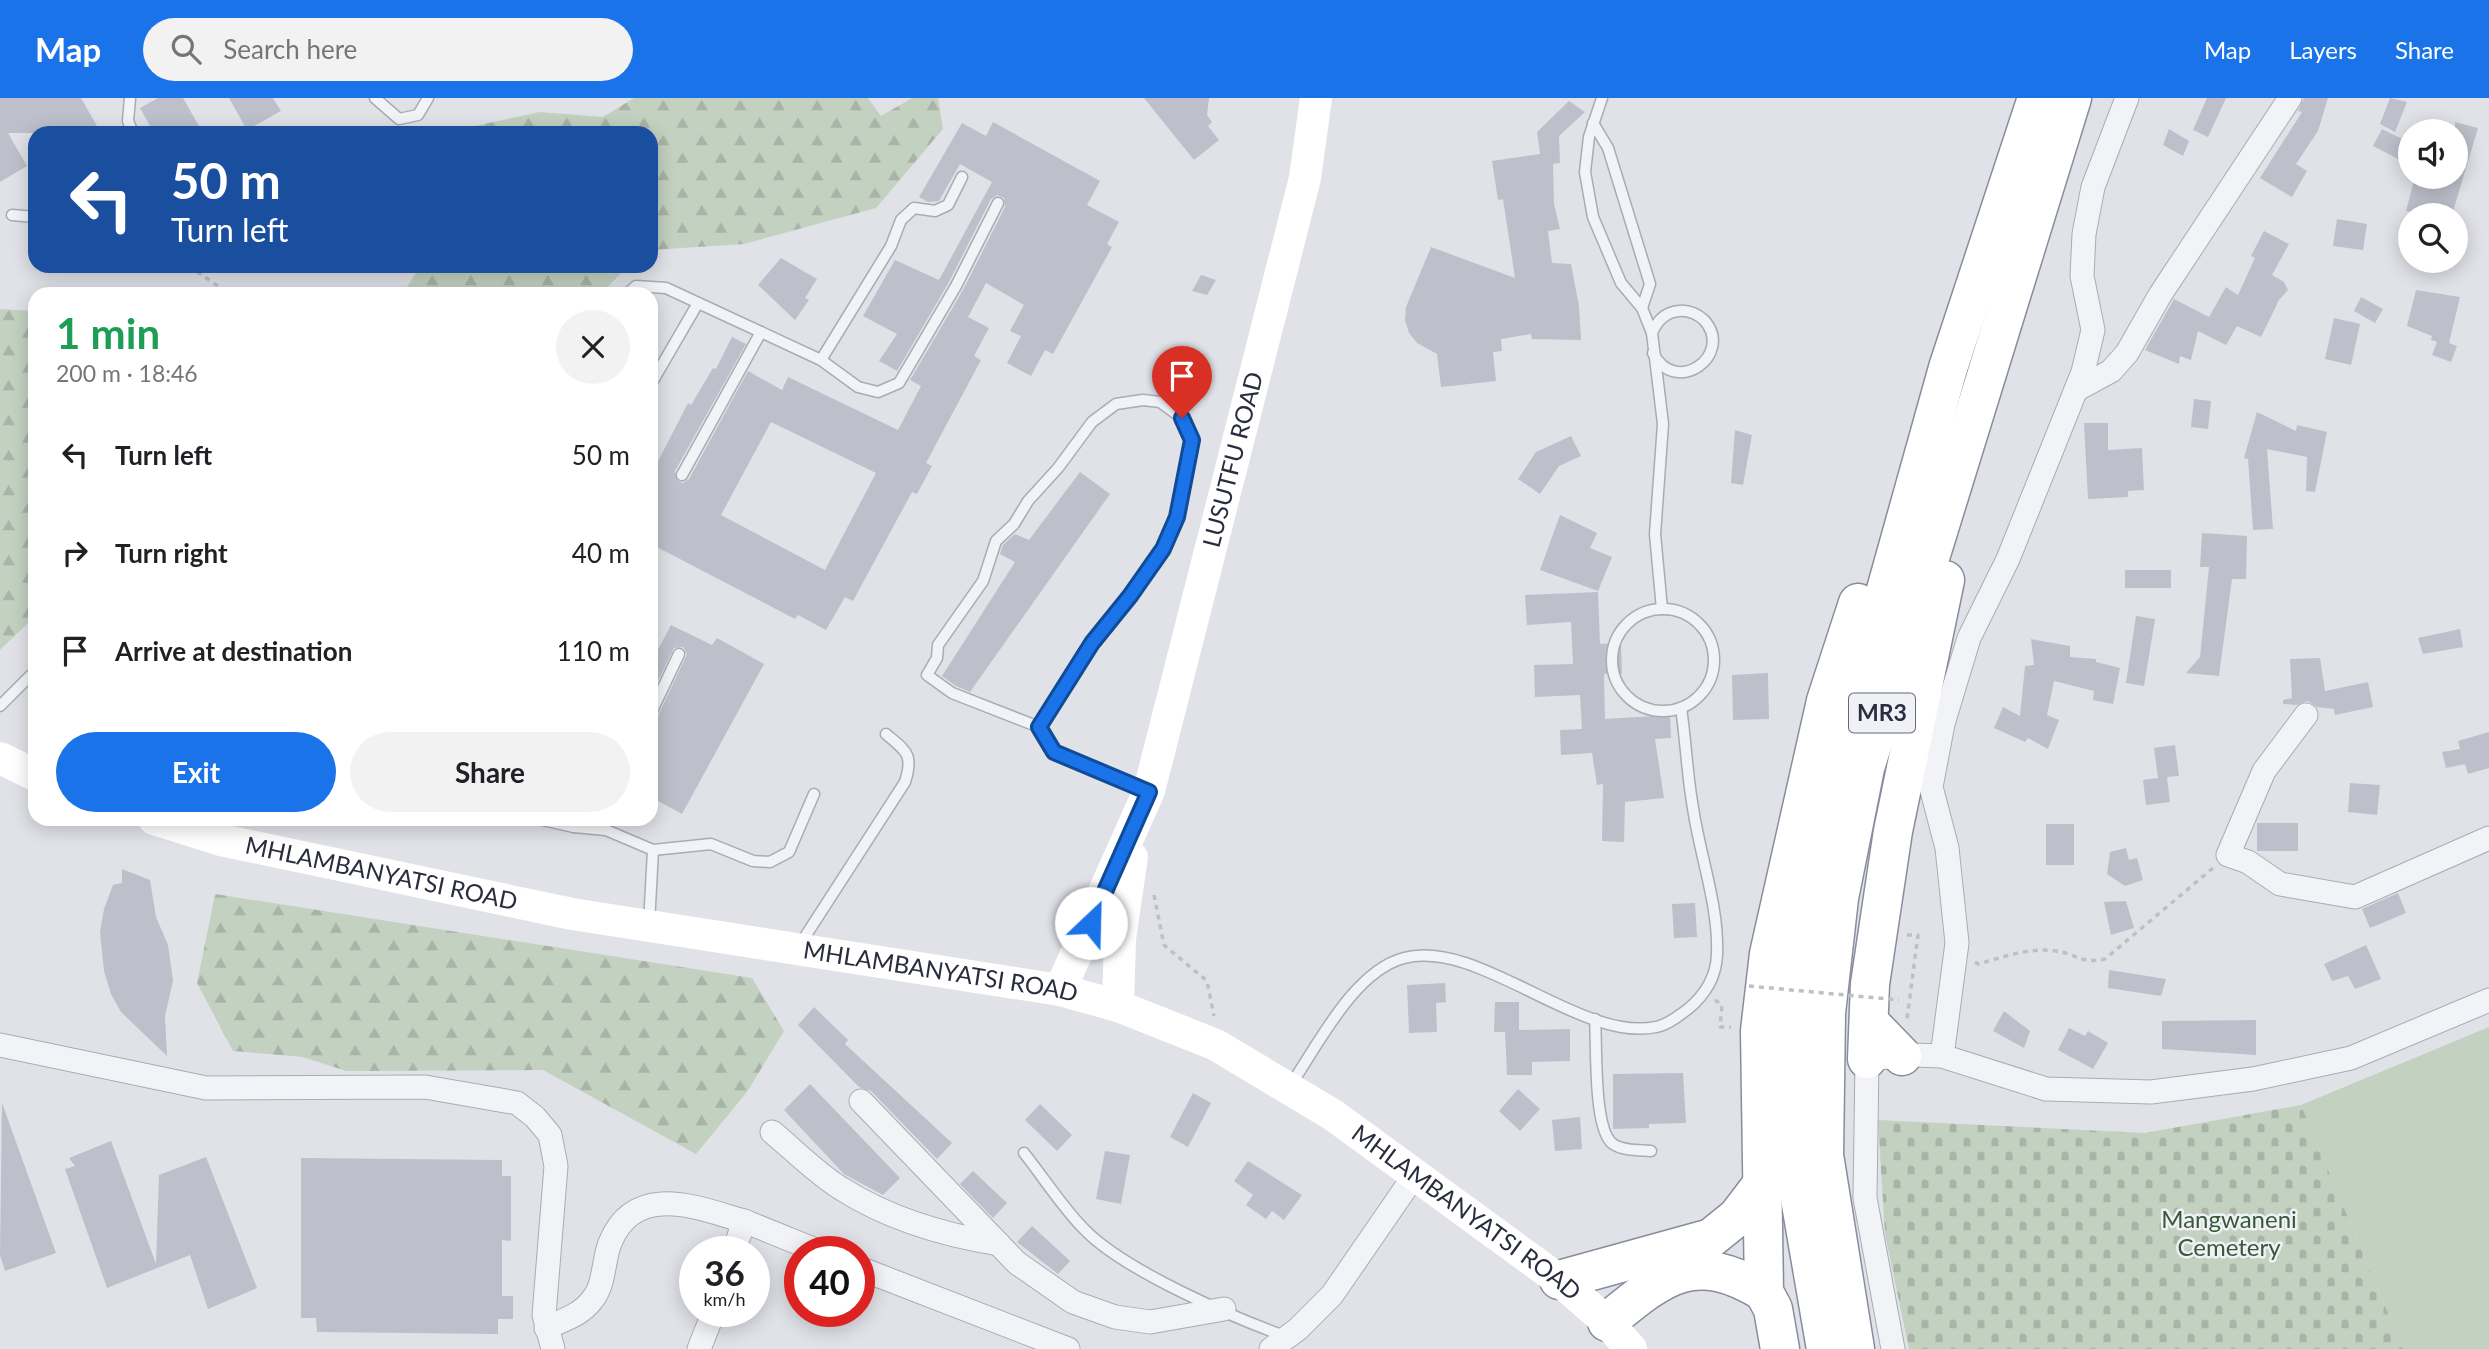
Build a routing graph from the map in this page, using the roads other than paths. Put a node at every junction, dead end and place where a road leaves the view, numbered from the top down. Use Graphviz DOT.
graph roads {
  1 [pos="130,98"];
  2 [pos="375,98"];
  3 [pos="428,98"];
  4 [pos="1317,98"];
  5 [pos="1602,98"];
  6 [pos="2037,98"];
  7 [pos="2072,98"];
  8 [pos="2127,98"];
  9 [pos="2290,98"];
  10 [pos="1593,123"];
  11 [pos="130,126"];
  12 [pos="962,177"];
  13 [pos="998,203"];
  14 [pos="12,215"];
  15 [pos="28,216"];
  16 [pos="658,287"];
  17 [pos="698,303"];
  18 [pos="1642,308"];
  19 [pos="761,332"];
  20 [pos="1652,333"];
  21 [pos="1652,351"];
  22 [pos="1993,359"];
  23 [pos="821,360"];
  24 [pos="1948,368"];
  25 [pos="658,372"];
  26 [pos="2076,390"];
  27 [pos="682,475"];
  28 [pos="1662,609"];
  29 [pos="679,653"];
  30 [pos="28,678"];
  31 [pos="658,698"];
  32 [pos="0,706"];
  33 [pos="1681,708"];
  34 [pos="2306,715"];
  35 [pos="1039,727"];
  36 [pos="886,734"];
  37 [pos="0,758"];
  38 [pos="28,772"];
  39 [pos="814,794"];
  40 [pos="1144,804"];
  41 [pos="178,826"];
  42 [pos="587,826"];
  43 [pos="607,826"];
  44 [pos="606,830"];
  45 [pos="2489,838"];
  46 [pos="653,850"];
  47 [pos="649,924"];
  48 [pos="798,948"];
  49 [pos="1059,990"];
  50 [pos="2489,1000"];
  51 [pos="1118,1006"];
  52 [pos="1595,1019"];
  53 [pos="0,1045"];
  54 [pos="1880,1046"];
  55 [pos="1942,1056"];
  56 [pos="1289,1088"];
  57 [pos="861,1101"];
  58 [pos="772,1132"];
  59 [pos="1651,1151"];
  60 [pos="1024,1153"];
  61 [pos="1414,1176"];
  62 [pos="1760,1186"];
  63 [pos="744,1221"];
  64 [pos="739,1236"];
  65 [pos="784,1237"];
  66 [pos="999,1244"];
  67 [pos="875,1274"];
  68 [pos="1559,1280"];
  69 [pos="1764,1292"];
  70 [pos="1224,1309"];
  71 [pos="708,1327"];
  72 [pos="1619,1336"];
  73 [pos="550,1338"];
  74 [pos="1279,1343"];
  75 [pos="699,1349"];
  76 [pos="1068,1349"];
  77 [pos="1780,1349"];
  78 [pos="1826,1349"];
  79 [pos="1855,1349"];
  80 [pos="1893,1349"];
  1 -- 11 [label="lane"];
  2 -- 3 [label="lane"];
  4 -- 40 [label="main road, LUSUTFU ROAD"];
  5 -- 10 [label="lane"];
  6 -- 24 [label="highway, MR3"];
  7 -- 22 [label="highway, MR3"];
  8 -- 26 [label="street"];
  9 -- 26 [label="street"];
  10 -- 18 [label="lane"];
  10 -- 18 [label="lane"];
  12 -- 23 [label="lane"];
  13 -- 23 [label="lane"];
  14 -- 15 [label="lane"];
  16 -- 17 [label="lane"];
  17 -- 19 [label="lane"];
  17 -- 25 [label="lane"];
  18 -- 20 [label="lane"];
  19 -- 23 [label="lane"];
  19 -- 27 [label="lane"];
  20 -- 21 [label="lane"];
  20 -- 21 [label="lane"];
  21 -- 28 [label="lane"];
  22 -- 54 [label="highway"];
  22 -- 79 [label="highway, MR3"];
  24 -- 62 [label="highway"];
  24 -- 78 [label="highway, MR3"];
  26 -- 55 [label="street"];
  28 -- 33 [label="lane"];
  28 -- 33 [label="lane"];
  29 -- 31 [label="lane"];
  30 -- 32 [label="lane"];
  33 -- 52 [label="lane"];
  34 -- 45 [label="street"];
  35 -- 35 [label="lane"];
  35 -- 40 [label="lane"];
  36 -- 48 [label="lane"];
  37 -- 38 [label="main road"];
  39 -- 46 [label="lane"];
  40 -- 49 [label="main road, LUSUTFU ROAD"];
  40 -- 51 [label="main road, LUSUTFU ROAD"];
  41 -- 47 [label="main road, MHLAMBANYATSI ROAD"];
  42 -- 44 [label="lane"];
  43 -- 44 [label="lane"];
  44 -- 46 [label="lane"];
  46 -- 47 [label="lane"];
  47 -- 48 [label="main road, MHLAMBANYATSI ROAD"];
  48 -- 49 [label="main road, MHLAMBANYATSI ROAD"];
  49 -- 51 [label="main road, MHLAMBANYATSI ROAD"];
  50 -- 55 [label="street"];
  51 -- 56 [label="main road, MHLAMBANYATSI ROAD"];
  52 -- 56 [label="lane"];
  52 -- 59 [label="lane"];
  53 -- 73 [label="street"];
  54 -- 55 [label="street"];
  54 -- 80 [label="street"];
  56 -- 61 [label="main road, MHLAMBANYATSI ROAD"];
  57 -- 66 [label="street"];
  58 -- 66 [label="street"];
  60 -- 70 [label="lane"];
  61 -- 68 [label="main road, MHLAMBANYATSI ROAD"];
  61 -- 74 [label="street"];
  62 -- 68 [label="highway"];
  62 -- 69 [label="highway"];
  63 -- 64 [label="street"];
  63 -- 65 [label="street"];
  63 -- 73 [label="street"];
  66 -- 70 [label="street"];
  67 -- 76 [label="street"];
  68 -- 72 [label="main road, MHLAMBANYATSI ROAD"];
  69 -- 72 [label="highway"];
  69 -- 77 [label="highway"];
  70 -- 74 [label="lane"];
  71 -- 75 [label="street"];
}
